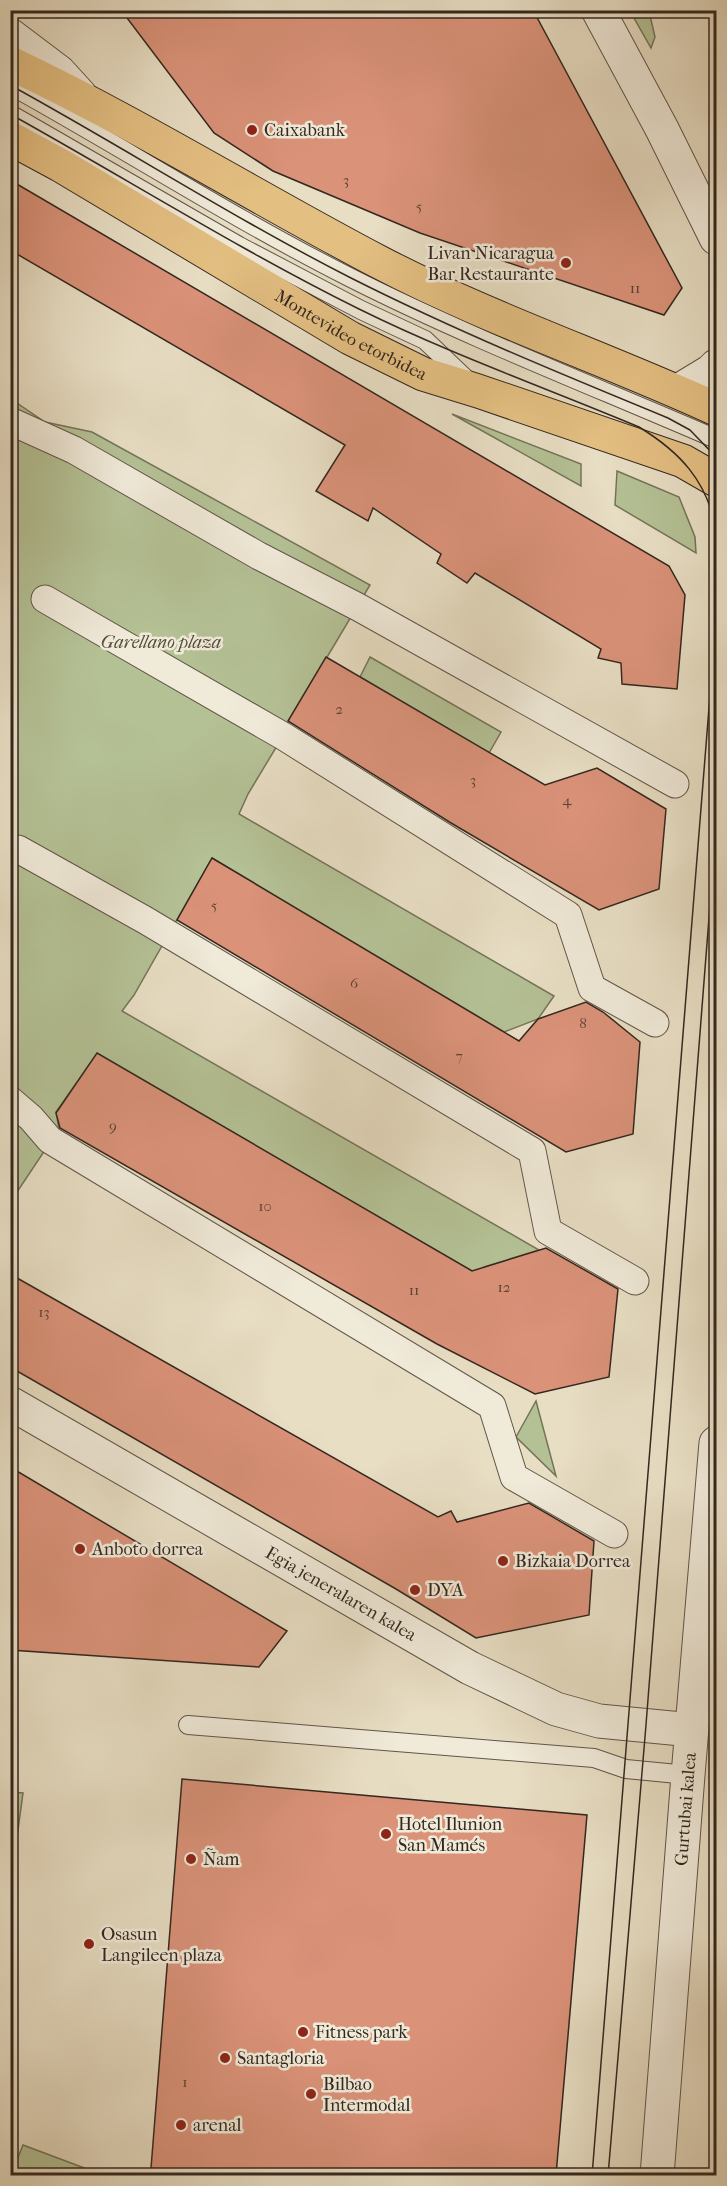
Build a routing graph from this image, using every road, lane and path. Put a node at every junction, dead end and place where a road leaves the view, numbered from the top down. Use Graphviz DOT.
graph roads {
  1 [pos="598,10"];
  2 [pos="10,34"];
  3 [pos="10,63"];
  4 [pos="10,85"];
  5 [pos="81,96"];
  6 [pos="10,114"];
  7 [pos="10,138"];
  8 [pos="717,238"];
  9 [pos="717,366"];
  10 [pos="478,390"];
  11 [pos="678,391"];
  12 [pos="717,409"];
  13 [pos="10,421"];
  14 [pos="717,439"];
  15 [pos="717,480"];
  16 [pos="45,599"];
  17 [pos="675,784"];
  18 [pos="18,849"];
  19 [pos="655,1023"];
  20 [pos="10,1100"];
  21 [pos="635,1281"];
  22 [pos="10,1402"];
  23 [pos="717,1443"];
  24 [pos="614,1534"];
  25 [pos="188,1725"];
  26 [pos="692,1730"];
  27 [pos="688,1775"];
  28 [pos="657,2175"];
  1 -- 8 [label="street"];
  2 -- 5 [label="street"];
  3 -- 5 [label="main road"];
  4 -- 14 [label="lane"];
  5 -- 11 [label="main road"];
  6 -- 10 [label="lane"];
  7 -- 10 [label="main road, Montevideo etorbidea"];
  9 -- 11 [label="street"];
  10 -- 15 [label="main road, Montevideo etorbidea"];
  11 -- 12 [label="main road"];
  13 -- 17 [label="street"];
  16 -- 19 [label="street"];
  18 -- 21 [label="street"];
  20 -- 24 [label="street"];
  22 -- 26 [label="street, Egia jeneralaren kalea"];
  23 -- 26 [label="street, Gurtubai kalea"];
  25 -- 27 [label="lane"];
  26 -- 27 [label="street, Gurtubai kalea"];
  27 -- 28 [label="street, Gurtubai kalea"];
}
